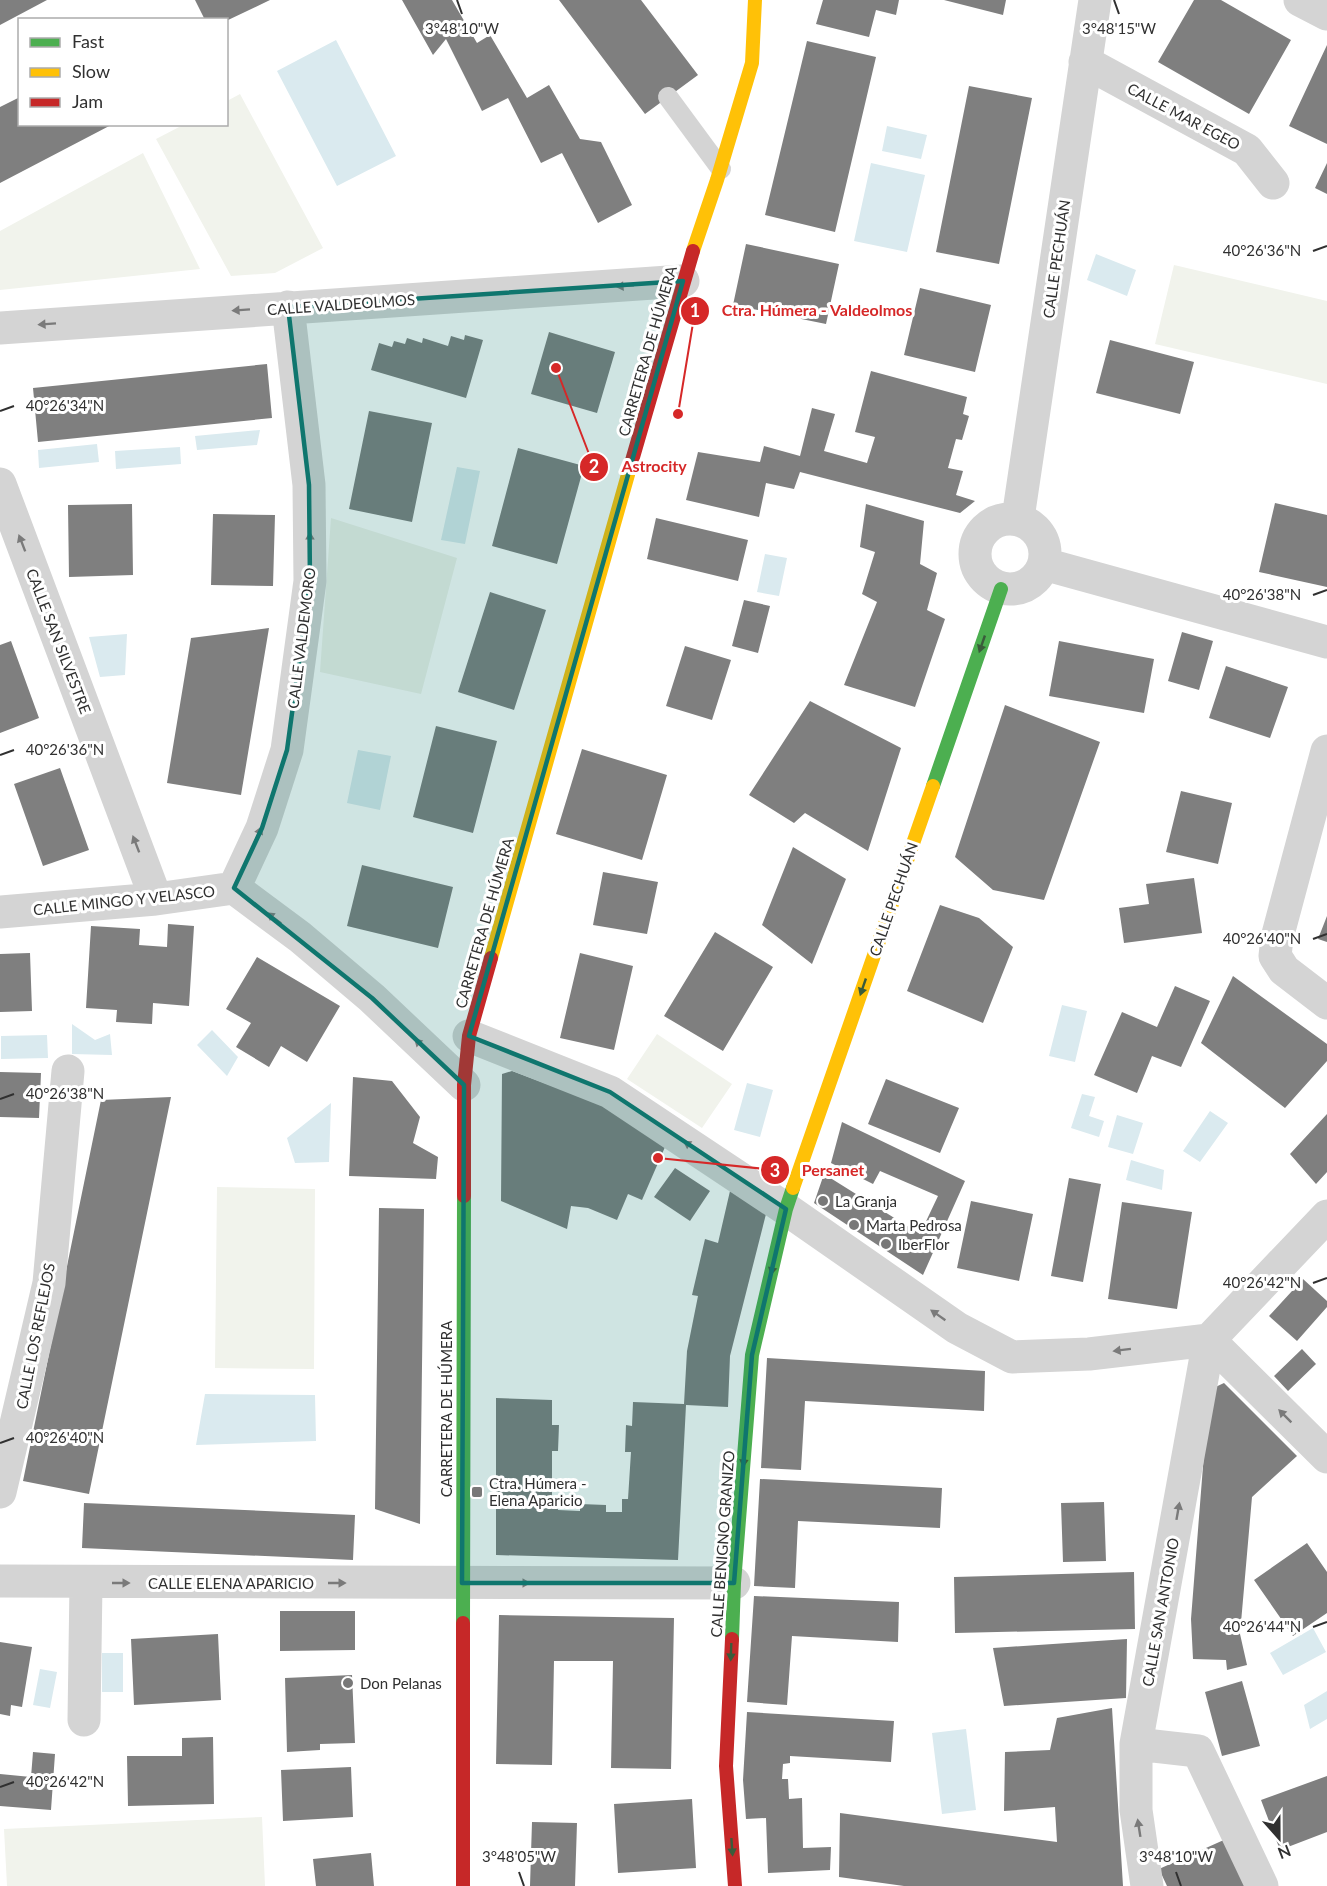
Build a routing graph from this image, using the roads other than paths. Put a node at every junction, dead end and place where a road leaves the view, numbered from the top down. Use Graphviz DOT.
graph roads {
  1 [pos="755,0"];
  2 [pos="1095,0"];
  3 [pos="1300,0"];
  4 [pos="1327,14"];
  5 [pos="1085,62"];
  6 [pos="668,97"];
  7 [pos="721,169"];
  8 [pos="1273,183"];
  9 [pos="683,281"];
  10 [pos="288,307"];
  11 [pos="0,328"];
  12 [pos="0,484"];
  13 [pos="1018,518"];
  14 [pos="1044,564"];
  15 [pos="1001,588"];
  16 [pos="1327,642"];
  17 [pos="1327,751"];
  18 [pos="234,888"];
  19 [pos="156,898"];
  20 [pos="0,912"];
  21 [pos="1327,1003"];
  22 [pos="469,1036"];
  23 [pos="68,1071"];
  24 [pos="464,1085"];
  25 [pos="786,1209"];
  26 [pos="1327,1216"];
  27 [pos="1209,1340"];
  28 [pos="1327,1457"];
  29 [pos="0,1492"];
  30 [pos="0,1581"];
  31 [pos="86,1583"];
  32 [pos="462,1583"];
  33 [pos="734,1583"];
  34 [pos="84,1720"];
  35 [pos="1136,1744"];
  36 [pos="463,1886"];
  37 [pos="735,1886"];
  38 [pos="1147,1886"];
  39 [pos="1262,1886"];
  1 -- 7 [label="street, CARRETERA DE HÚMERA"];
  2 -- 5 [label="street, CALLE PECHUÁN"];
  3 -- 4 [label="street"];
  5 -- 8 [label="street, CALLE MAR EGEO"];
  5 -- 13 [label="street, CALLE PECHUÁN"];
  6 -- 7 [label="lane"];
  7 -- 9 [label="street, CARRETERA DE HÚMERA"];
  9 -- 10 [label="street, CALLE VALDEOLMOS, one-way"];
  9 -- 22 [label="street, CARRETERA DE HÚMERA"];
  10 -- 11 [label="street, CALLE VALDEOLMOS, one-way"];
  18 -- 10 [label="street, CALLE VALDEMORO, one-way"];
  19 -- 12 [label="street, CALLE SAN SILVESTRE, one-way"];
  13 -- 14 [label="street"];
  13 -- 15 [label="street"];
  14 -- 15 [label="street"];
  14 -- 16 [label="street"];
  15 -- 25 [label="street, CALLE PECHUÁN, one-way"];
  17 -- 21 [label="street"];
  18 -- 19 [label="street, CALLE MINGO Y VELASCO"];
  24 -- 18 [label="street, CALLE MINGO Y VELASCO, one-way"];
  19 -- 20 [label="street, CALLE MINGO Y VELASCO"];
  22 -- 24 [label="street, CARRETERA DE HÚMERA"];
  25 -- 22 [label="street, one-way"];
  23 -- 29 [label="street, CALLE LOS REFLEJOS"];
  24 -- 32 [label="street, CARRETERA DE HÚMERA"];
  27 -- 25 [label="street, one-way"];
  25 -- 33 [label="street, CALLE BENIGNO GRANIZO, one-way"];
  26 -- 27 [label="street"];
  28 -- 27 [label="street, one-way"];
  35 -- 27 [label="street, CALLE SAN ANTONIO, one-way"];
  30 -- 31 [label="street, CALLE ELENA APARICIO"];
  31 -- 32 [label="street, CALLE ELENA APARICIO, one-way"];
  31 -- 34 [label="street"];
  32 -- 33 [label="street, CALLE ELENA APARICIO, one-way"];
  32 -- 36 [label="street, CARRETERA DE HÚMERA"];
  33 -- 37 [label="street, CALLE BENIGNO GRANIZO, one-way"];
  38 -- 35 [label="street, CALLE SAN ANTONIO, one-way"];
  35 -- 39 [label="street"];
}
